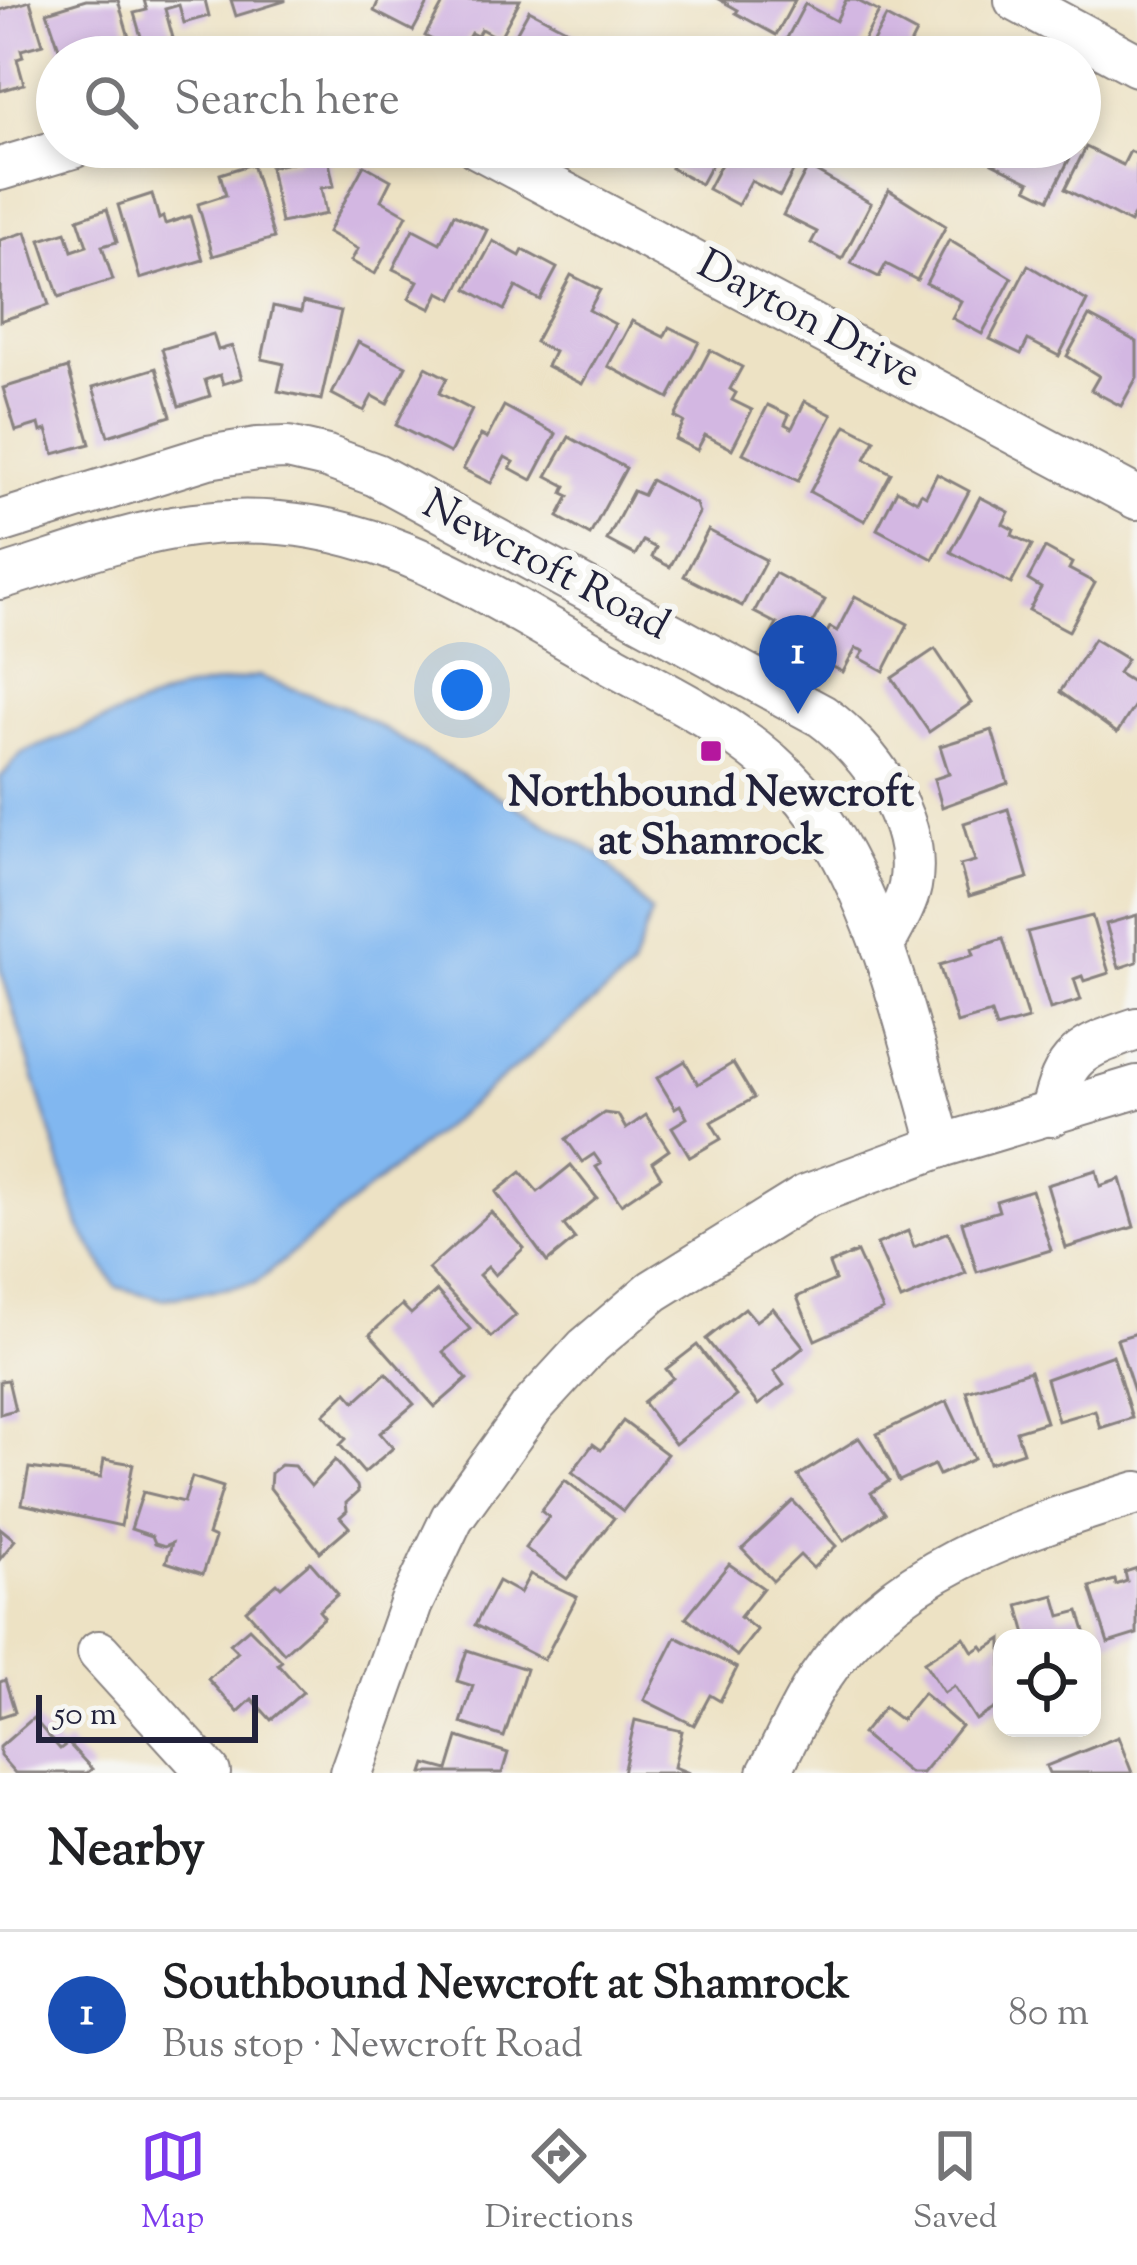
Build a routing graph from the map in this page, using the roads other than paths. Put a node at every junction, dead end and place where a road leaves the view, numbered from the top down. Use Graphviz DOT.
graph roads {
  1 [pos="1016,0"];
  2 [pos="1083,36"];
  3 [pos="1101,46"];
  4 [pos="1137,65"];
  5 [pos="36,158"];
  6 [pos="517,168"];
  7 [pos="0,169"];
  8 [pos="288,448"];
  9 [pos="1137,498"];
  10 [pos="0,522"];
  11 [pos="288,523"];
  12 [pos="0,578"];
  13 [pos="882,947"];
  14 [pos="1137,1028"];
  15 [pos="1137,1087"];
  16 [pos="1051,1115"];
  17 [pos="941,1146"];
  18 [pos="1137,1493"];
  19 [pos="99,1652"];
  20 [pos="209,1773"];
  21 [pos="351,1773"];
  22 [pos="770,1773"];
  1 -- 2 [label="street"];
  3 -- 4 [label="street"];
  5 -- 7 [label="street"];
  6 -- 9 [label="street, Dayton Drive"];
  8 -- 10 [label="street, Newcroft Road"];
  8 -- 11 [label="street"];
  8 -- 13 [label="street, Newcroft Road"];
  11 -- 12 [label="street, Newcroft Road"];
  11 -- 13 [label="street, Newcroft Road"];
  13 -- 17 [label="street, Newcroft Road"];
  14 -- 16 [label="street"];
  15 -- 16 [label="street"];
  16 -- 17 [label="street"];
  17 -- 21 [label="street"];
  18 -- 22 [label="street"];
  19 -- 20 [label="street"];
}
